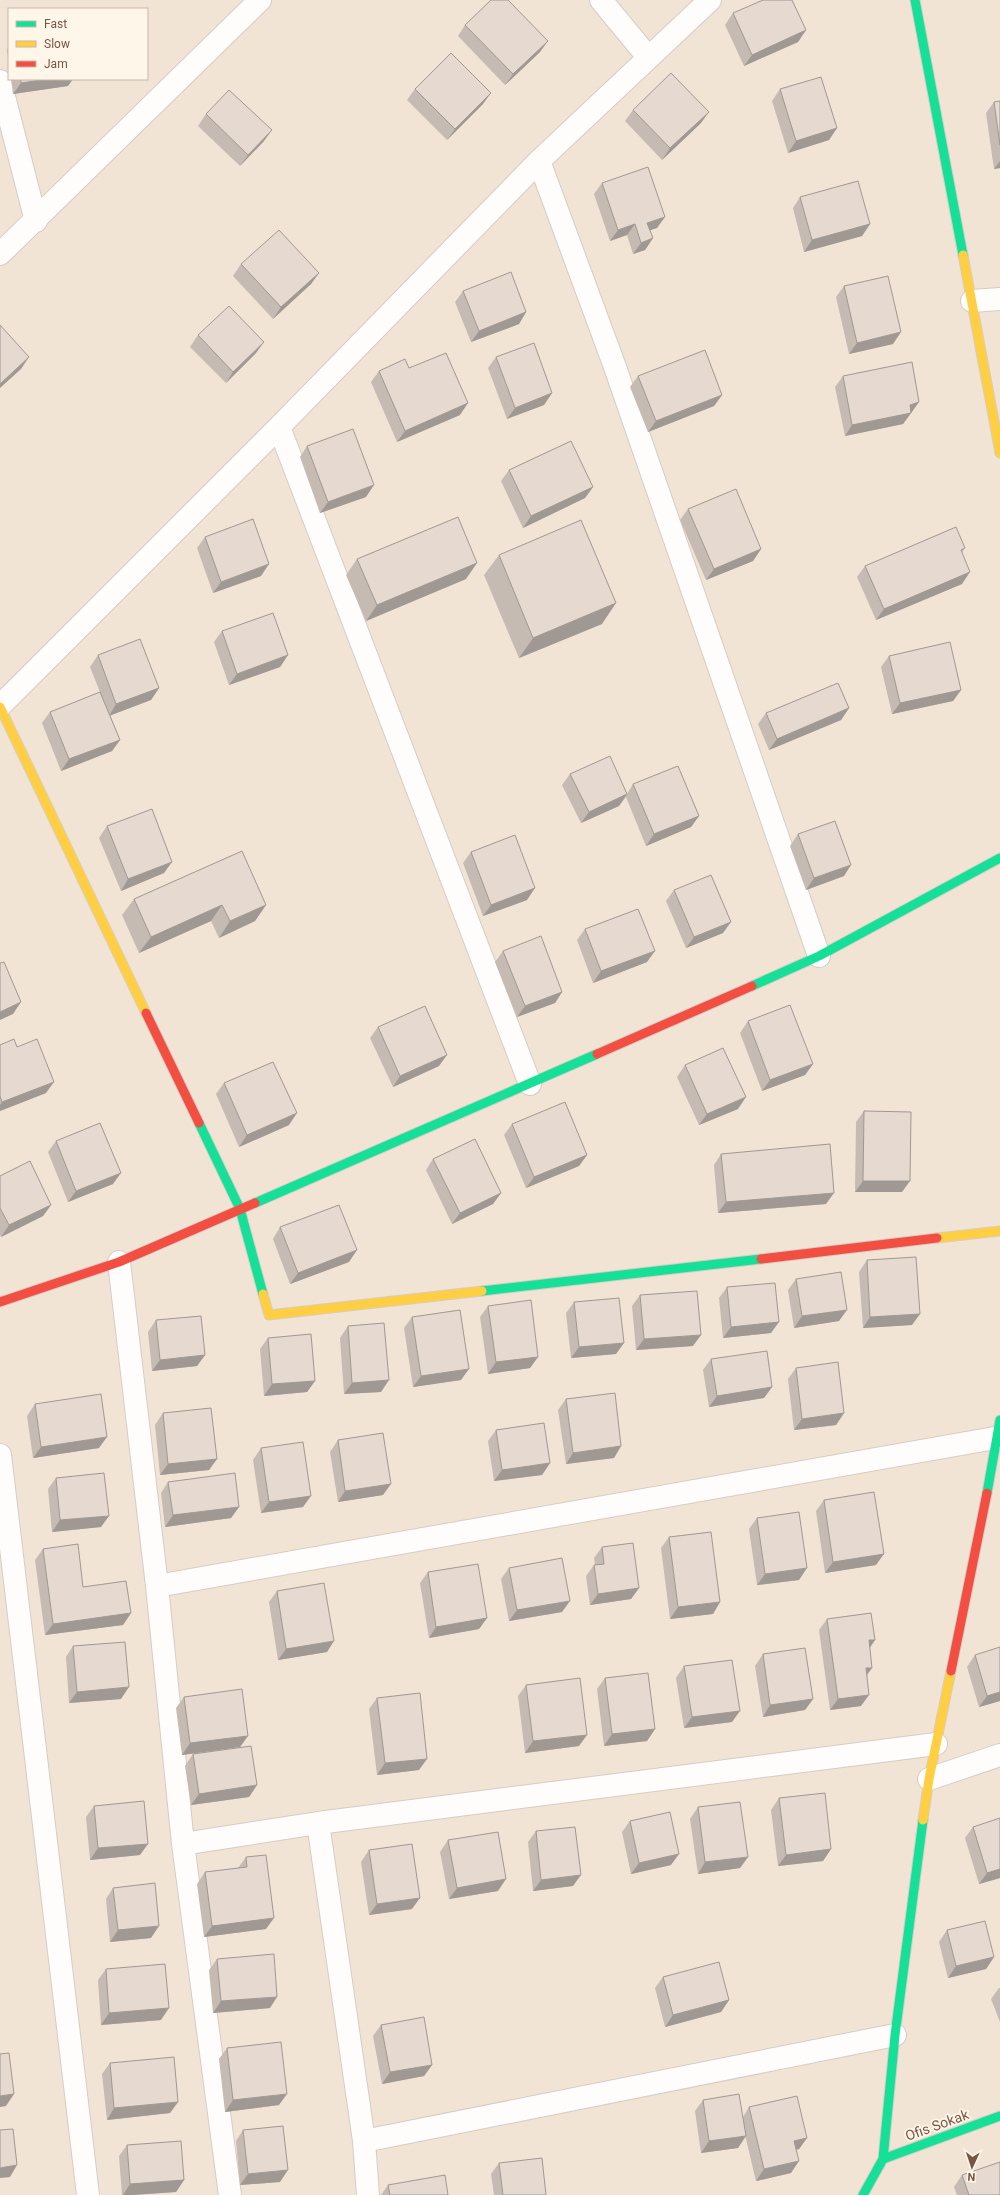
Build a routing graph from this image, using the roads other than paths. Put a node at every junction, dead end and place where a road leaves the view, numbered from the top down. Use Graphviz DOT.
graph roads {
  1 [pos="601,0"];
  2 [pos="710,0"];
  3 [pos="916,0"];
  4 [pos="252,3"];
  5 [pos="648,57"];
  6 [pos="0,81"];
  7 [pos="539,161"];
  8 [pos="36,221"];
  9 [pos="0,254"];
  10 [pos="1000,299"];
  11 [pos="972,301"];
  12 [pos="280,427"];
  13 [pos="1000,453"];
  14 [pos="0,707"];
  15 [pos="1000,858"];
  16 [pos="819,956"];
  17 [pos="530,1084"];
  18 [pos="240,1210"];
  19 [pos="1000,1231"];
  20 [pos="119,1262"];
  21 [pos="0,1302"];
  22 [pos="999,1431"];
  23 [pos="0,1455"];
  24 [pos="157,1586"];
  25 [pos="936,1744"];
  26 [pos="1000,1756"];
  27 [pos="930,1779"];
  28 [pos="318,1823"];
  29 [pos="183,1844"];
  30 [pos="895,2035"];
  31 [pos="1000,2116"];
  32 [pos="364,2141"];
  33 [pos="883,2159"];
  34 [pos="88,2195"];
  35 [pos="230,2195"];
  36 [pos="368,2195"];
  37 [pos="863,2195"];
  1 -- 5 [label="street"];
  2 -- 5 [label="street"];
  3 -- 11 [label="street"];
  4 -- 8 [label="street"];
  5 -- 7 [label="street"];
  6 -- 8 [label="street"];
  7 -- 12 [label="street"];
  7 -- 16 [label="street"];
  8 -- 9 [label="street"];
  10 -- 11 [label="street"];
  11 -- 13 [label="street"];
  12 -- 14 [label="street"];
  12 -- 17 [label="street"];
  14 -- 18 [label="street"];
  15 -- 16 [label="street"];
  16 -- 17 [label="street"];
  17 -- 18 [label="street"];
  18 -- 19 [label="street"];
  18 -- 20 [label="street"];
  20 -- 21 [label="street"];
  20 -- 24 [label="street"];
  22 -- 24 [label="street"];
  22 -- 25 [label="street"];
  23 -- 34 [label="street"];
  24 -- 29 [label="street"];
  25 -- 27 [label="street"];
  25 -- 28 [label="street"];
  26 -- 27 [label="street"];
  27 -- 30 [label="street"];
  28 -- 29 [label="street"];
  28 -- 32 [label="street"];
  29 -- 35 [label="street"];
  30 -- 32 [label="street"];
  30 -- 33 [label="street"];
  31 -- 33 [label="street, Ofis Sokak"];
  32 -- 36 [label="street"];
  33 -- 37 [label="street"];
}
